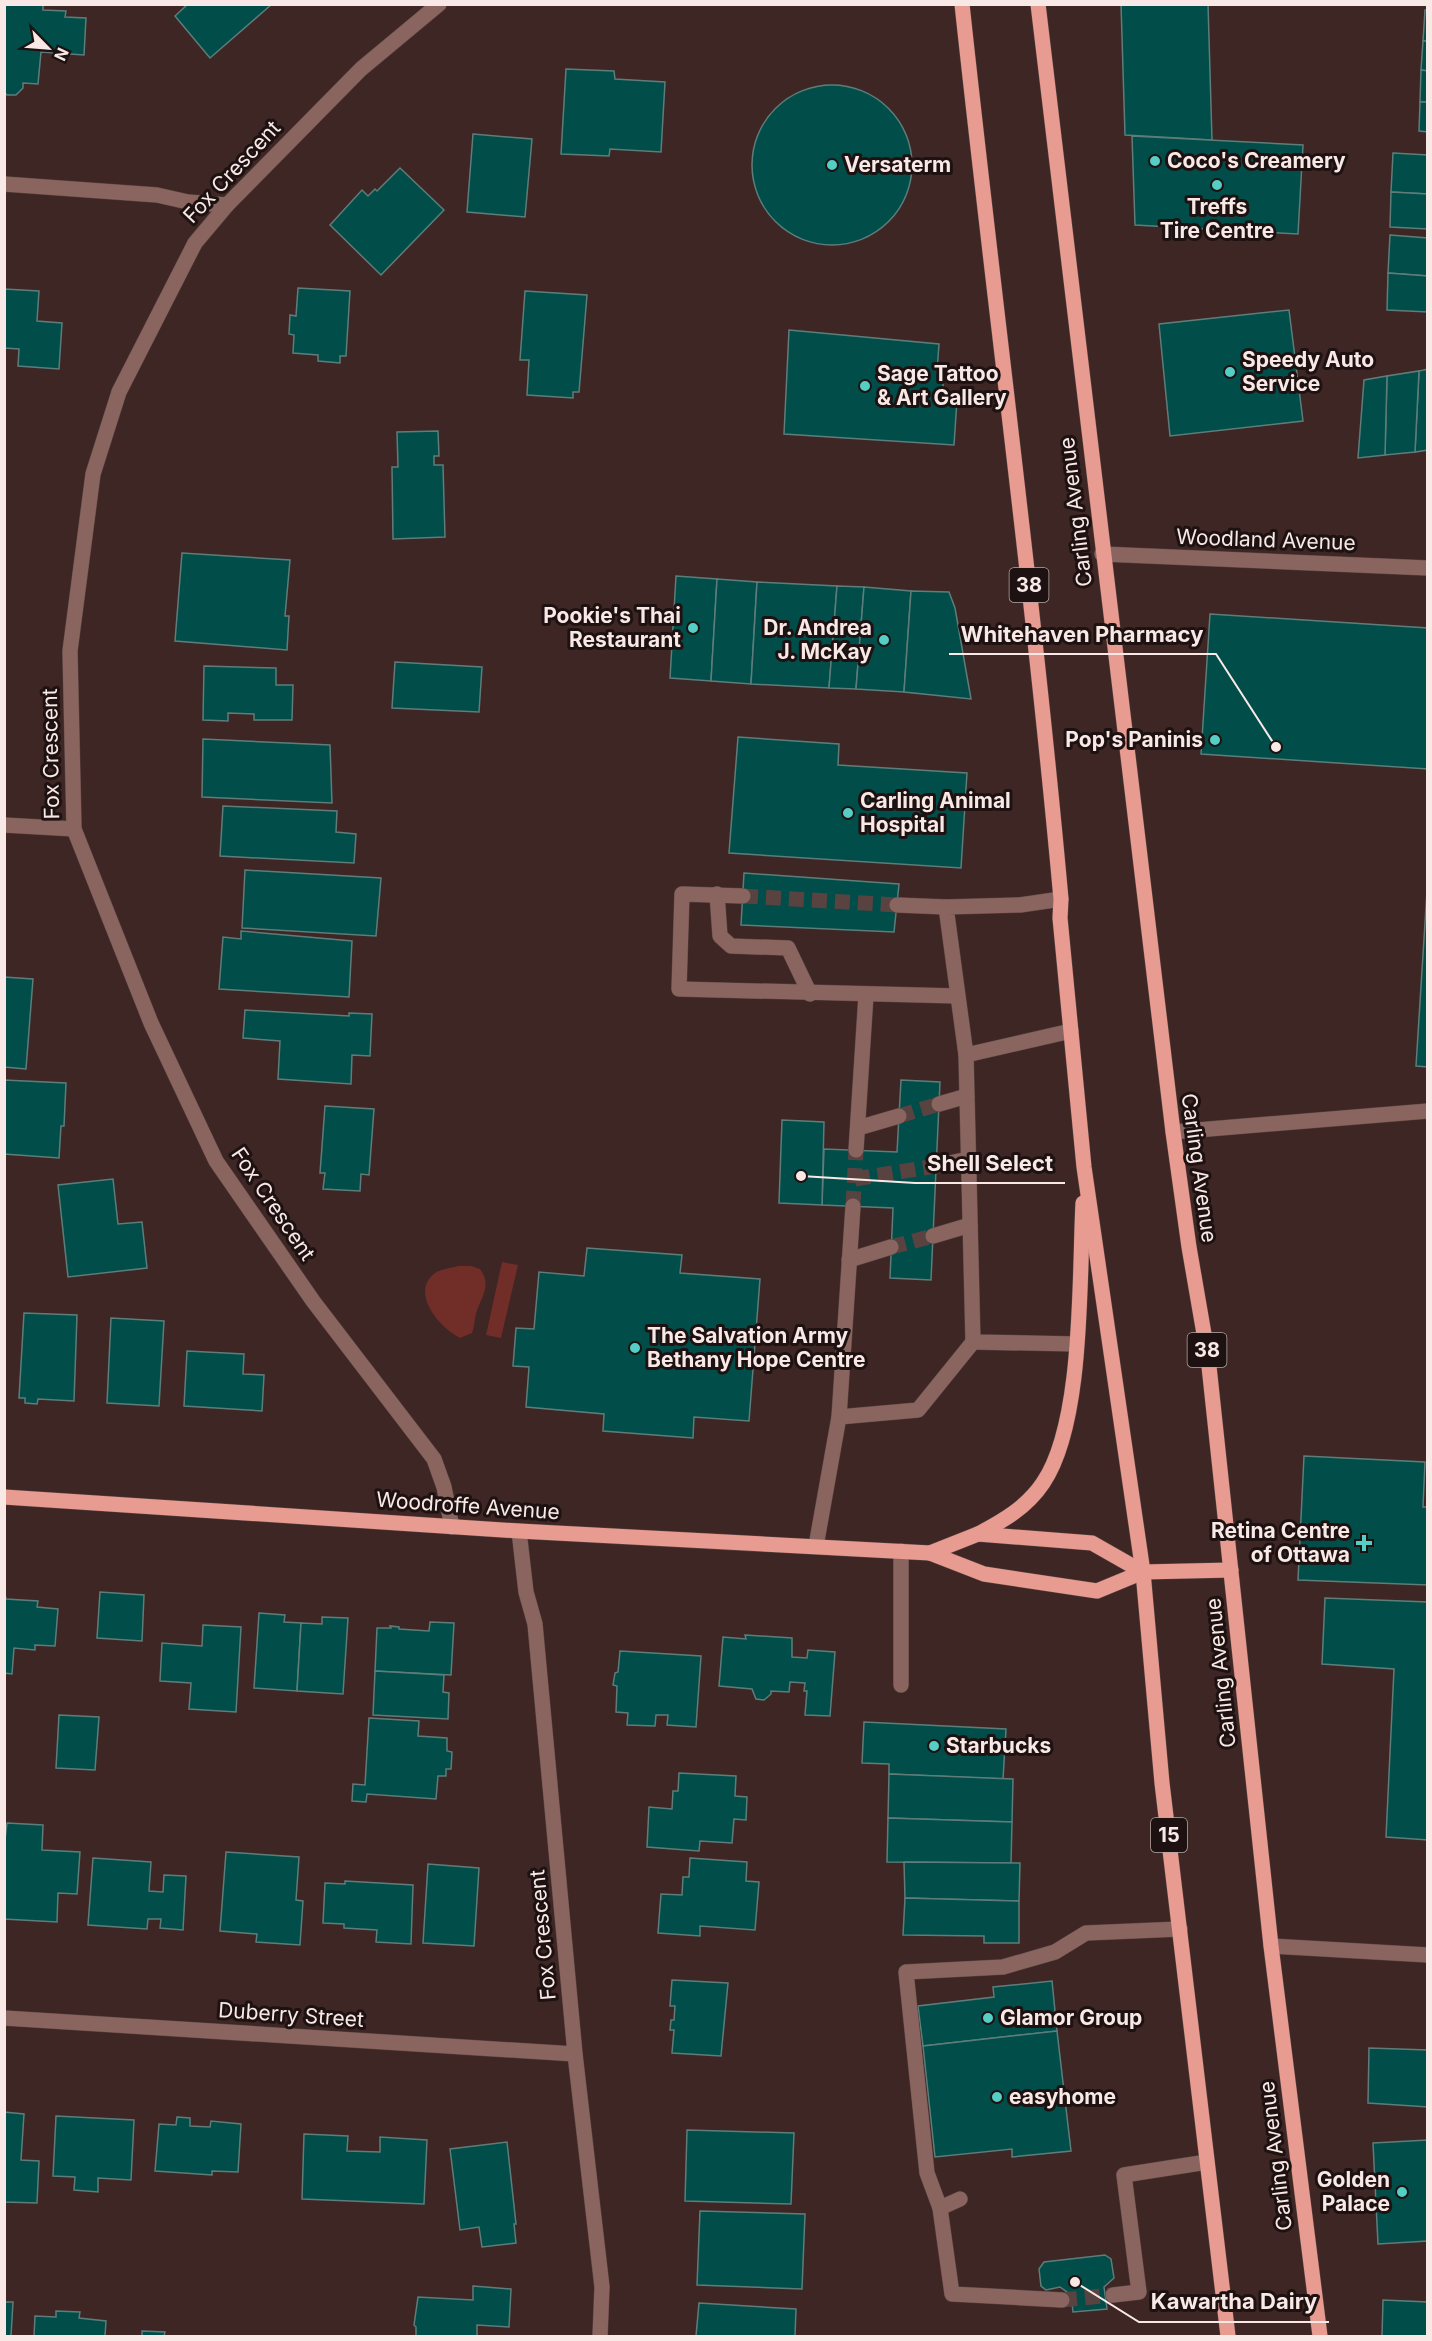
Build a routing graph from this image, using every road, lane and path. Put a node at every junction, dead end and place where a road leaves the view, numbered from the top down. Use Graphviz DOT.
graph roads {
  1 [pos="439,4"];
  2 [pos="962,4"];
  3 [pos="1038,4"];
  4 [pos="4,184"];
  5 [pos="227,205"];
  6 [pos="1102,554"];
  7 [pos="1428,568"];
  8 [pos="4,825"];
  9 [pos="74,829"];
  10 [pos="717,894"];
  11 [pos="743,896"];
  12 [pos="1061,899"];
  13 [pos="897,905"];
  14 [pos="946,907"];
  15 [pos="810,994"];
  16 [pos="866,995"];
  17 [pos="957,996"];
  18 [pos="1071,1031"];
  19 [pos="966,1055"];
  20 [pos="967,1096"];
  21 [pos="939,1104"];
  22 [pos="1428,1111"];
  23 [pos="899,1116"];
  24 [pos="858,1128"];
  25 [pos="1173,1132"];
  26 [pos="856,1150"];
  27 [pos="969,1159"];
  28 [pos="936,1166"];
  29 [pos="1084,1167"];
  30 [pos="853,1206"];
  31 [pos="970,1225"];
  32 [pos="933,1236"];
  33 [pos="891,1247"];
  34 [pos="849,1260"];
  35 [pos="973,1342"];
  36 [pos="1076,1344"];
  37 [pos="839,1417"];
  38 [pos="4,1497"];
  39 [pos="452,1527"];
  40 [pos="519,1531"];
  41 [pos="978,1534"];
  42 [pos="816,1546"];
  43 [pos="901,1551"];
  44 [pos="930,1553"];
  45 [pos="1231,1570"];
  46 [pos="1143,1572"];
  47 [pos="901,1685"];
  48 [pos="1180,1929"];
  49 [pos="1271,1946"];
  50 [pos="1428,1955"];
  51 [pos="4,2018"];
  52 [pos="575,2054"];
  53 [pos="1208,2162"];
  54 [pos="960,2199"];
  55 [pos="940,2208"];
  56 [pos="1113,2295"];
  57 [pos="1062,2300"];
  58 [pos="600,2337"];
  59 [pos="1228,2337"];
  60 [pos="1320,2337"];
  1 -- 5 [label="street, Fox Crescent"];
  2 -- 12 [label="main road, 38"];
  3 -- 6 [label="main road, Carling Avenue / 38"];
  4 -- 5 [label="street"];
  5 -- 9 [label="street, Fox Crescent"];
  6 -- 7 [label="street, Woodland Avenue"];
  6 -- 25 [label="main road, Carling Avenue / 38"];
  8 -- 9 [label="street"];
  9 -- 39 [label="street, Fox Crescent"];
  10 -- 11 [label="street"];
  10 -- 15 [label="street"];
  10 -- 15 [label="street"];
  12 -- 14 [label="street"];
  12 -- 18 [label="main road, 38"];
  13 -- 14 [label="street"];
  14 -- 17 [label="street"];
  15 -- 16 [label="street"];
  16 -- 17 [label="street"];
  16 -- 24 [label="street"];
  17 -- 19 [label="street"];
  18 -- 19 [label="street"];
  18 -- 29 [label="main road, 38"];
  19 -- 20 [label="street"];
  20 -- 21 [label="street"];
  20 -- 27 [label="street"];
  22 -- 25 [label="street"];
  23 -- 24 [label="street"];
  24 -- 26 [label="street"];
  25 -- 45 [label="main road, Carling Avenue / 38"];
  27 -- 28 [label="street"];
  27 -- 31 [label="street"];
  29 -- 36 [label="main road"];
  29 -- 46 [label="main road, 38"];
  30 -- 34 [label="street"];
  31 -- 32 [label="street"];
  31 -- 35 [label="street"];
  33 -- 34 [label="street"];
  34 -- 37 [label="street"];
  35 -- 36 [label="street"];
  35 -- 37 [label="street"];
  36 -- 41 [label="main road"];
  37 -- 42 [label="street"];
  38 -- 39 [label="main road, Woodroffe Avenue"];
  39 -- 40 [label="main road, Woodroffe Avenue"];
  40 -- 42 [label="main road, Woodroffe Avenue"];
  40 -- 52 [label="street, Fox Crescent"];
  41 -- 44 [label="main road, Woodroffe Avenue"];
  41 -- 46 [label="main road, Woodroffe Avenue"];
  42 -- 43 [label="main road, Woodroffe Avenue"];
  43 -- 44 [label="main road, Woodroffe Avenue"];
  43 -- 47 [label="street"];
  44 -- 46 [label="main road, Woodroffe Avenue"];
  45 -- 46 [label="main road"];
  45 -- 49 [label="main road, Carling Avenue"];
  46 -- 48 [label="main road, 15"];
  48 -- 53 [label="main road, 15"];
  48 -- 55 [label="street"];
  49 -- 50 [label="street"];
  49 -- 60 [label="main road, Carling Avenue"];
  51 -- 52 [label="street, Duberry Street"];
  52 -- 58 [label="street, Fox Crescent"];
  53 -- 56 [label="street"];
  53 -- 59 [label="main road, 15"];
  54 -- 55 [label="street"];
  55 -- 57 [label="street"];
}
